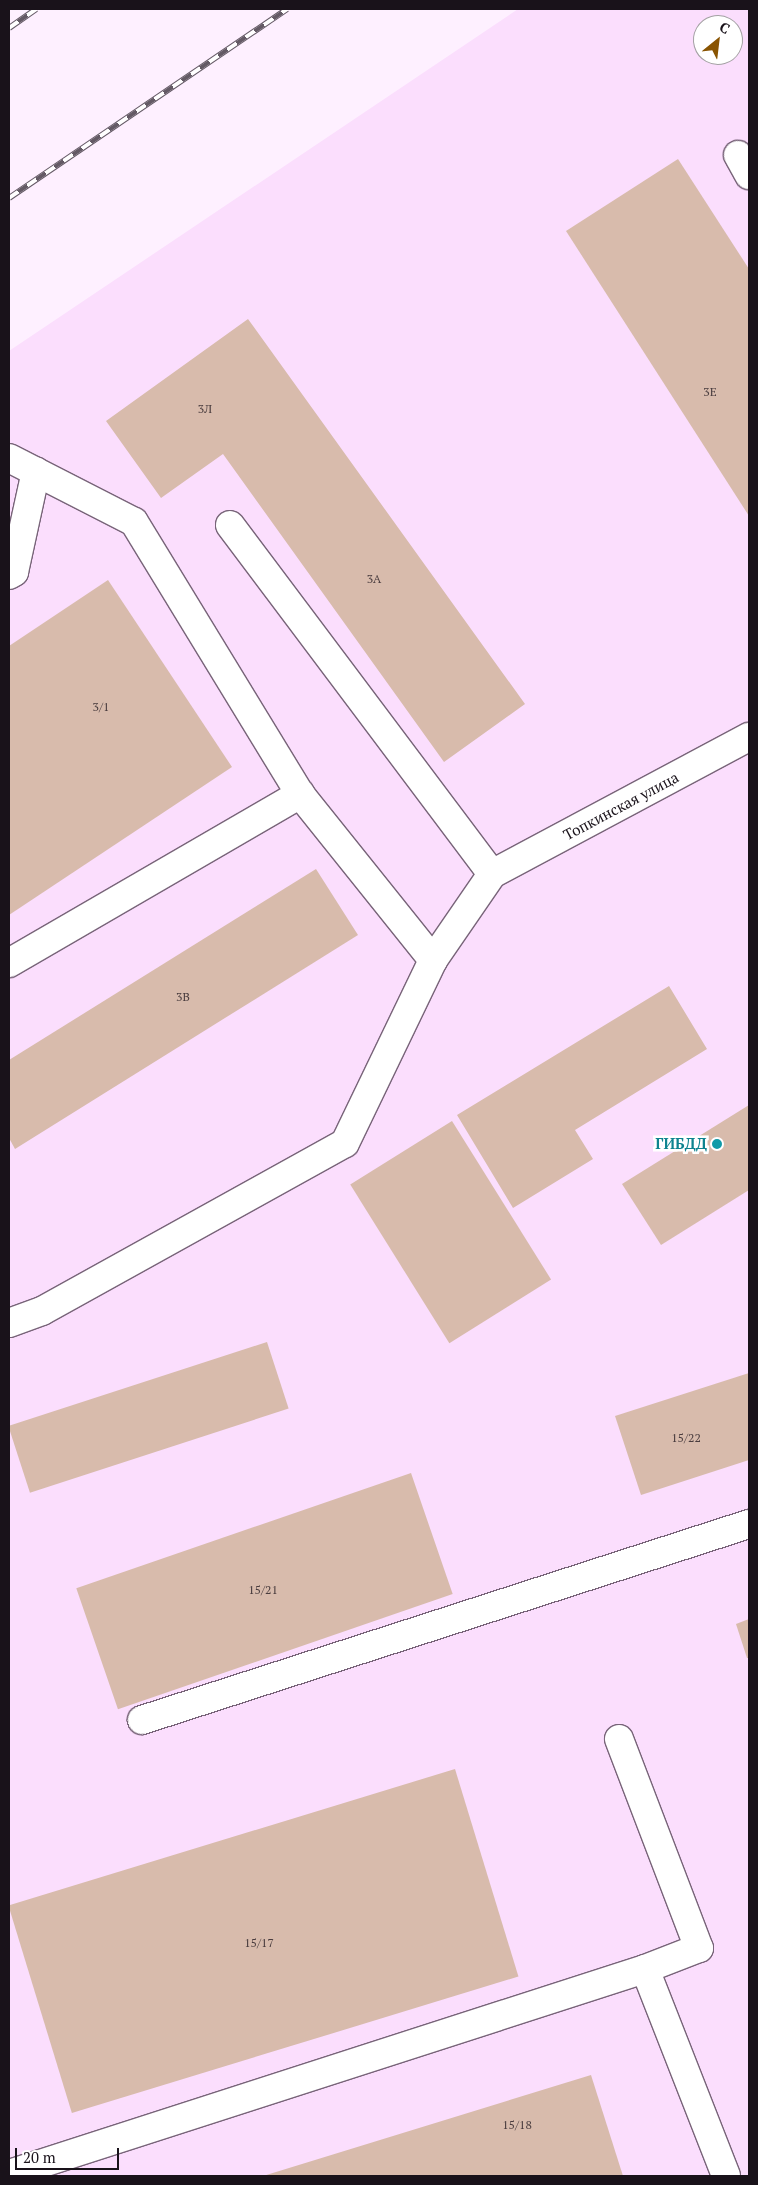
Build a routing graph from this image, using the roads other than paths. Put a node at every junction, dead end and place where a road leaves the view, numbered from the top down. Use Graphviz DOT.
graph roads {
  1 [pos="9,458"];
  2 [pos="36,470"];
  3 [pos="230,525"];
  4 [pos="9,575"];
  5 [pos="749,737"];
  6 [pos="300,794"];
  7 [pos="492,874"];
  8 [pos="433,960"];
  9 [pos="9,963"];
  10 [pos="9,1323"];
  11 [pos="749,1524"];
  12 [pos="142,1720"];
  13 [pos="619,1739"];
  14 [pos="645,1969"];
  15 [pos="9,2174"];
  16 [pos="726,2176"];
  1 -- 2 [label="street"];
  2 -- 4 [label="street"];
  2 -- 6 [label="street"];
  3 -- 7 [label="street"];
  5 -- 7 [label="street, Топкинская улица"];
  6 -- 8 [label="street"];
  6 -- 9 [label="street"];
  7 -- 8 [label="street"];
  8 -- 10 [label="street"];
  11 -- 12 [label="street"];
  13 -- 14 [label="street"];
  14 -- 15 [label="street"];
  14 -- 16 [label="street"];
}
